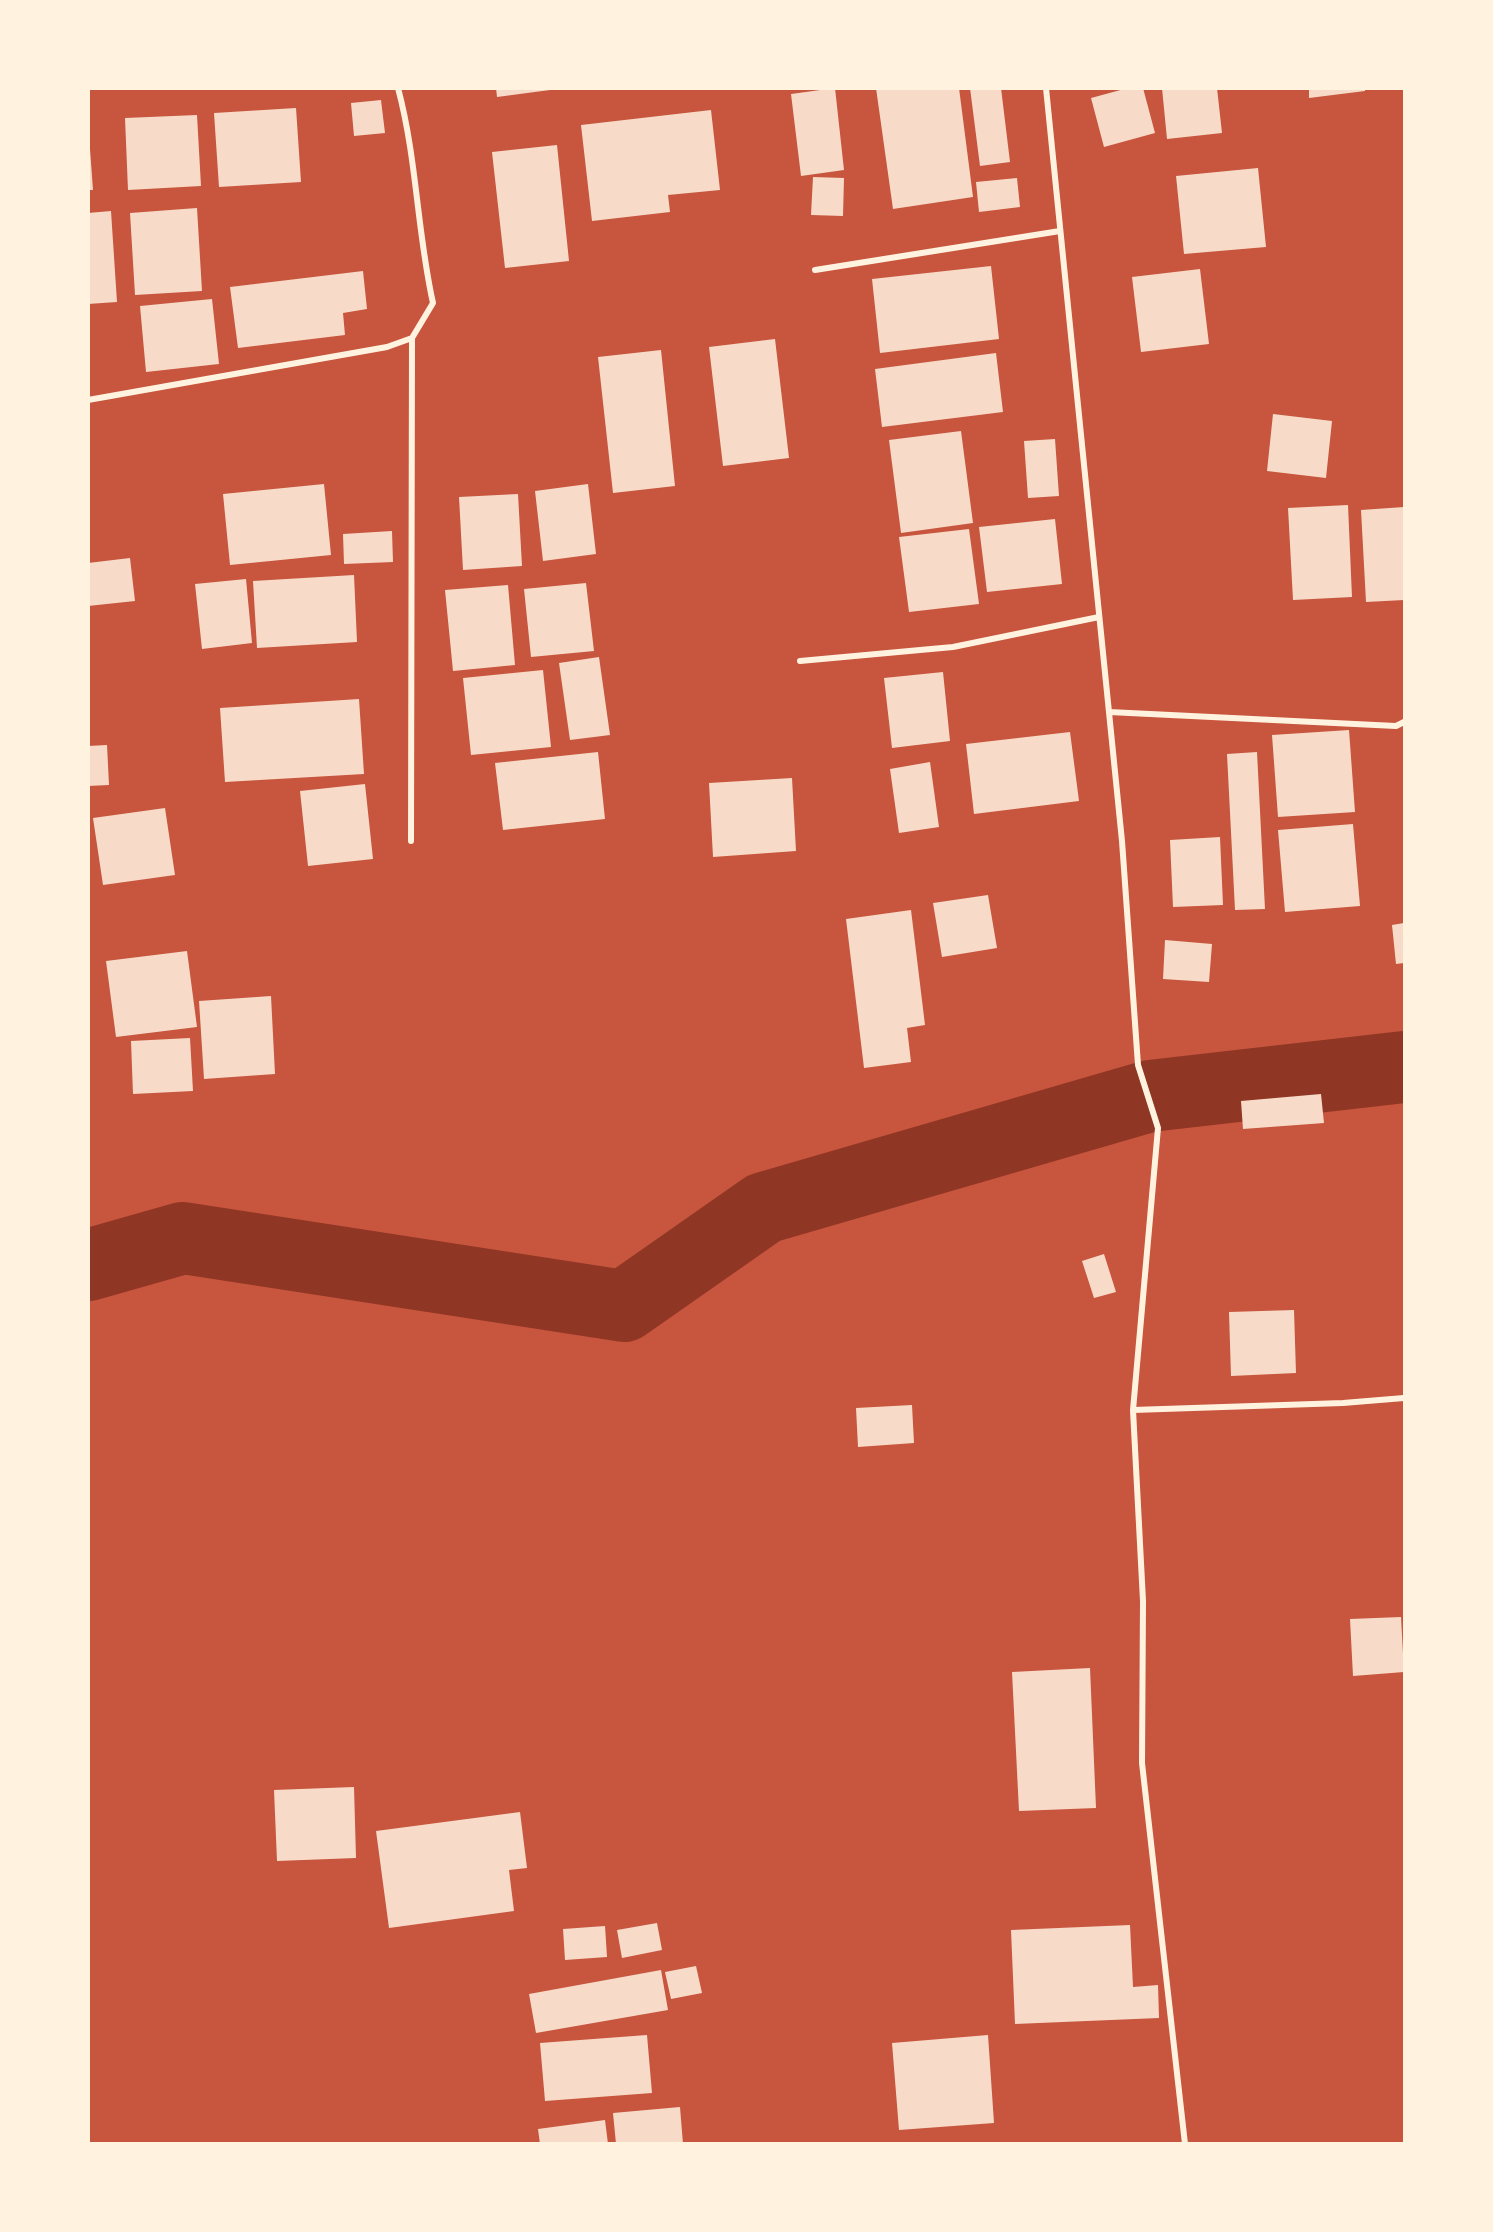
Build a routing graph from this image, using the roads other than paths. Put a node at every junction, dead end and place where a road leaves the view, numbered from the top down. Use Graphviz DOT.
graph roads {
  1 [pos="398,88"];
  2 [pos="1046,88"];
  3 [pos="1060,231"];
  4 [pos="815,270"];
  5 [pos="412,339"];
  6 [pos="88,400"];
  7 [pos="1099,617"];
  8 [pos="800,661"];
  9 [pos="1109,712"];
  10 [pos="1404,722"];
  11 [pos="411,841"];
  12 [pos="1404,1398"];
  13 [pos="1133,1410"];
  14 [pos="1185,2144"];
  1 -- 5 [label="street"];
  2 -- 3 [label="street"];
  3 -- 4 [label="street"];
  3 -- 7 [label="street"];
  5 -- 6 [label="street"];
  5 -- 11 [label="street"];
  7 -- 8 [label="street"];
  7 -- 9 [label="street"];
  9 -- 10 [label="street"];
  9 -- 13 [label="street"];
  12 -- 13 [label="street"];
  13 -- 14 [label="street"];
}
